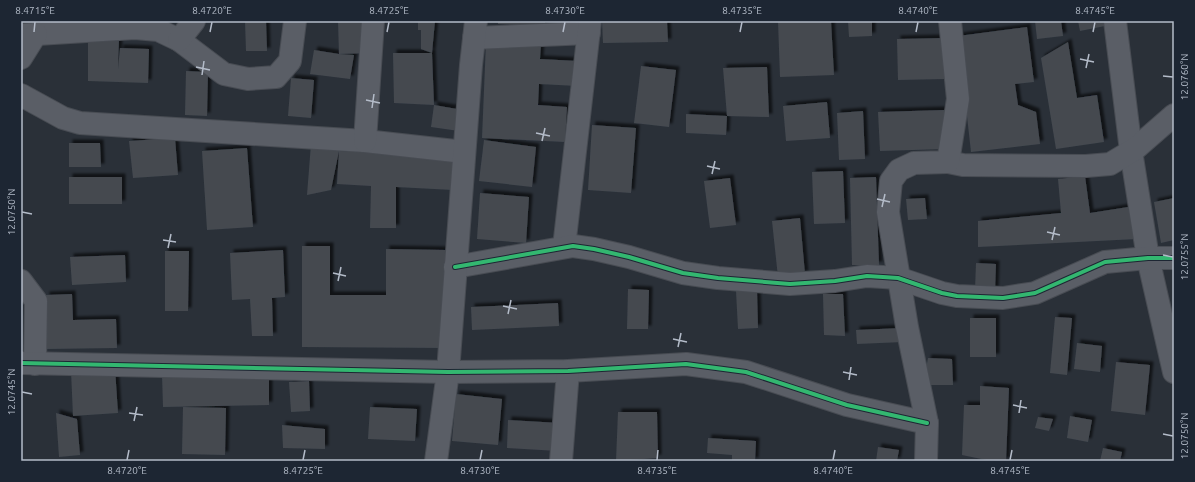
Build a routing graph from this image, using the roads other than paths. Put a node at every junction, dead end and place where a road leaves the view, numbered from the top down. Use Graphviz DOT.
graph roads {
  1 [pos="194,21"];
  2 [pos="295,21"];
  3 [pos="373,21"];
  4 [pos="950,21"];
  5 [pos="1115,21"];
  6 [pos="589,27"];
  7 [pos="475,29"];
  8 [pos="28,35"];
  9 [pos="178,40"];
  10 [pos="21,58"];
  11 [pos="21,95"];
  12 [pos="1174,114"];
  13 [pos="366,141"];
  14 [pos="1131,151"];
  15 [pos="464,152"];
  16 [pos="948,162"];
  17 [pos="564,247"];
  18 [pos="1148,258"];
  19 [pos="1174,258"];
  20 [pos="455,267"];
  21 [pos="898,278"];
  22 [pos="21,281"];
  23 [pos="28,363"];
  24 [pos="568,370"];
  25 [pos="448,372"];
  26 [pos="1174,372"];
  27 [pos="927,423"];
  28 [pos="436,461"];
  29 [pos="561,461"];
  30 [pos="926,461"];
  1 -- 9 [label="street"];
  2 -- 9 [label="street"];
  3 -- 13 [label="street"];
  4 -- 16 [label="street"];
  5 -- 14 [label="street"];
  6 -- 7 [label="street"];
  6 -- 17 [label="street"];
  7 -- 15 [label="street"];
  8 -- 9 [label="street"];
  8 -- 10 [label="street"];
  11 -- 13 [label="street"];
  12 -- 14 [label="street"];
  13 -- 15 [label="street"];
  14 -- 16 [label="street"];
  14 -- 18 [label="street"];
  15 -- 20 [label="street"];
  16 -- 21 [label="street"];
  17 -- 20 [label="street"];
  17 -- 21 [label="street"];
  18 -- 19 [label="street"];
  18 -- 21 [label="street"];
  18 -- 26 [label="street"];
  20 -- 25 [label="street"];
  21 -- 27 [label="street"];
  22 -- 23 [label="street"];
  23 -- 25 [label="street"];
  24 -- 25 [label="street"];
  24 -- 27 [label="street"];
  24 -- 29 [label="street"];
  25 -- 28 [label="street"];
  27 -- 30 [label="street"];
}
